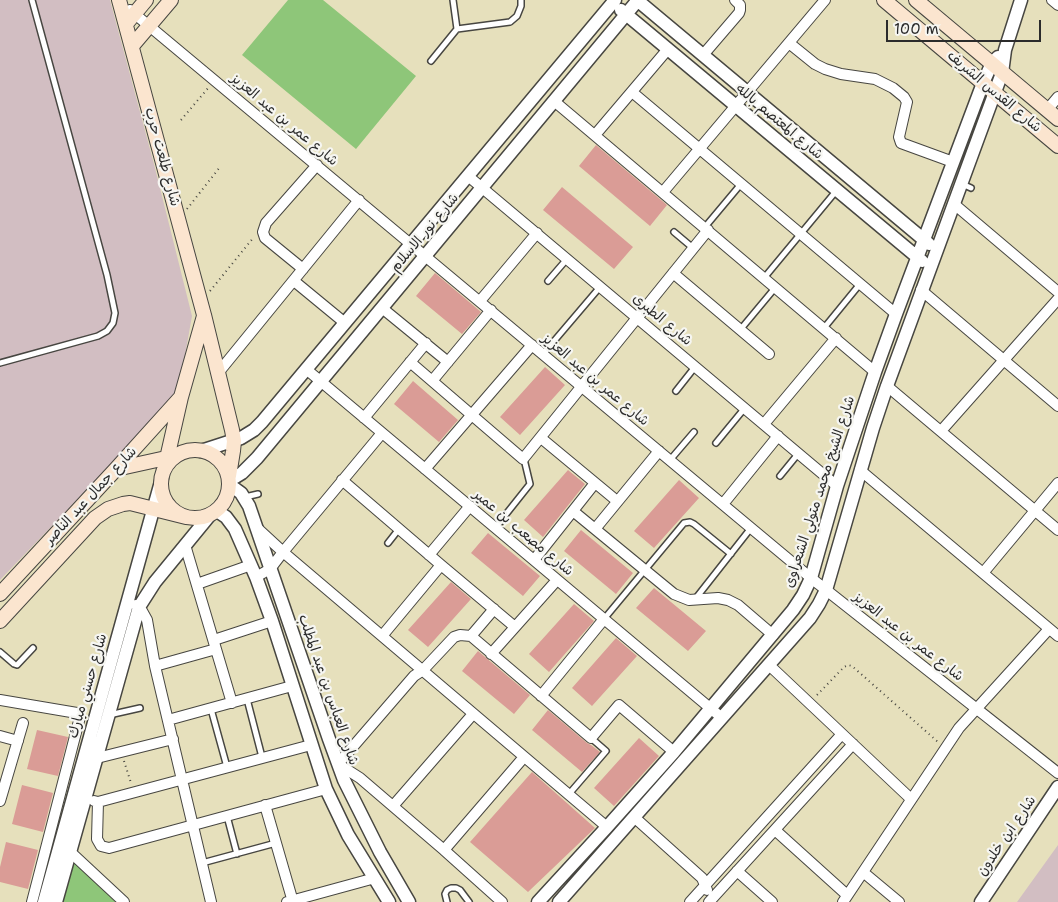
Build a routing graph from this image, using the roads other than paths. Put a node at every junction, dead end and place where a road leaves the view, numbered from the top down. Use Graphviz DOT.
graph roads {
  1 [pos="32,0"];
  2 [pos="146,0"];
  3 [pos="171,0"];
  4 [pos="453,0"];
  5 [pos="521,0"];
  6 [pos="638,0"];
  7 [pos="735,0"];
  8 [pos="825,0"];
  9 [pos="884,0"];
  10 [pos="916,0"];
  11 [pos="1021,0"];
  12 [pos="1052,0"];
  13 [pos="120,1"];
  14 [pos="612,1"];
  15 [pos="1058,5"];
  16 [pos="626,14"];
  17 [pos="131,19"];
  18 [pos="149,26"];
  19 [pos="456,29"];
  20 [pos="789,43"];
  21 [pos="132,46"];
  22 [pos="668,49"];
  23 [pos="702,55"];
  24 [pos="431,61"];
  25 [pos="997,68"];
  26 [pos="983,83"];
  27 [pos="632,92"];
  28 [pos="747,92"];
  29 [pos="995,93"];
  30 [pos="1058,97"];
  31 [pos="554,101"];
  32 [pos="736,106"];
  33 [pos="1053,114"];
  34 [pos="595,135"];
  35 [pos="1058,146"];
  36 [pos="700,149"];
  37 [pos="953,162"];
  38 [pos="316,165"];
  39 [pos="468,176"];
  40 [pos="741,184"];
  41 [pos="482,187"];
  42 [pos="837,190"];
  43 [pos="663,192"];
  44 [pos="359,200"];
  45 [pos="954,204"];
  46 [pos="706,229"];
  47 [pos="674,232"];
  48 [pos="537,233"];
  49 [pos="801,234"];
  50 [pos="924,240"];
  51 [pos="411,244"];
  52 [pos="694,248"];
  53 [pos="936,251"];
  54 [pos="426,256"];
  55 [pos="918,257"];
  56 [pos="567,259"];
  57 [pos="930,267"];
  58 [pos="303,269"];
  59 [pos="674,273"];
  60 [pos="764,278"];
  61 [pos="294,281"];
  62 [pos="548,281"];
  63 [pos="861,284"];
  64 [pos="600,287"];
  65 [pos="776,287"];
  66 [pos="921,290"];
  67 [pos="1058,293"];
  68 [pos="480,301"];
  69 [pos="382,308"];
  70 [pos="202,309"];
  71 [pos="491,310"];
  72 [pos="896,314"];
  73 [pos="638,318"];
  74 [pos="345,323"];
  75 [pos="824,328"];
  76 [pos="740,330"];
  77 [pos="836,338"];
  78 [pos="426,343"];
  79 [pos="532,344"];
  80 [pos="543,354"];
  81 [pos="769,354"];
  82 [pos="1004,360"];
  83 [pos="410,362"];
  84 [pos="448,362"];
  85 [pos="0,363"];
  86 [pos="696,367"];
  87 [pos="306,369"];
  88 [pos="875,372"];
  89 [pos="218,373"];
  90 [pos="432,381"];
  91 [pos="321,382"];
  92 [pos="887,386"];
  93 [pos="582,387"];
  94 [pos="676,391"];
  95 [pos="181,398"];
  96 [pos="1058,406"];
  97 [pos="745,408"];
  98 [pos="471,415"];
  99 [pos="364,418"];
  100 [pos="764,424"];
  101 [pos="941,431"];
  102 [pos="694,432"];
  103 [pos="382,433"];
  104 [pos="778,436"];
  105 [pos="541,438"];
  106 [pos="234,441"];
  107 [pos="716,443"];
  108 [pos="201,451"];
  109 [pos="659,451"];
  110 [pos="798,454"];
  111 [pos="524,459"];
  112 [pos="670,460"];
  113 [pos="167,465"];
  114 [pos="116,469"];
  115 [pos="425,469"];
  116 [pos="860,470"];
  117 [pos="780,476"];
  118 [pos="342,480"];
  119 [pos="229,481"];
  120 [pos="595,483"];
  121 [pos="1058,484"];
  122 [pos="837,486"];
  123 [pos="258,494"];
  124 [pos="244,497"];
  125 [pos="617,501"];
  126 [pos="723,504"];
  127 [pos="470,506"];
  128 [pos="153,508"];
  129 [pos="573,511"];
  130 [pos="1035,511"];
  131 [pos="213,513"];
  132 [pos="186,517"];
  133 [pos="256,528"];
  134 [pos="495,528"];
  135 [pos="751,528"];
  136 [pos="399,529"];
  137 [pos="595,529"];
  138 [pos="1058,530"];
  139 [pos="388,543"];
  140 [pos="185,545"];
  141 [pos="283,552"];
  142 [pos="731,554"];
  143 [pos="429,555"];
  144 [pos="534,560"];
  145 [pos="251,565"];
  146 [pos="441,565"];
  147 [pos="270,569"];
  148 [pos="645,570"];
  149 [pos="983,573"];
  150 [pos="256,577"];
  151 [pos="811,578"];
  152 [pos="557,580"];
  153 [pos="197,584"];
  154 [pos="826,590"];
  155 [pos="0,594"];
  156 [pos="129,597"];
  157 [pos="694,600"];
  158 [pos="139,607"];
  159 [pos="494,609"];
  160 [pos="604,619"];
  161 [pos="0,621"];
  162 [pos="272,621"];
  163 [pos="515,627"];
  164 [pos="1049,629"];
  165 [pos="773,635"];
  166 [pos="382,636"];
  167 [pos="471,636"];
  168 [pos="1058,636"];
  169 [pos="215,645"];
  170 [pos="33,648"];
  171 [pos="0,652"];
  172 [pos="492,654"];
  173 [pos="769,664"];
  174 [pos="155,666"];
  175 [pos="423,670"];
  176 [pos="292,686"];
  177 [pos="541,696"];
  178 [pos="246,698"];
  179 [pos="0,700"];
  180 [pos="232,702"];
  181 [pos="140,708"];
  182 [pos="211,708"];
  183 [pos="976,708"];
  184 [pos="711,709"];
  185 [pos="473,714"];
  186 [pos="108,715"];
  187 [pos="722,718"];
  188 [pos="168,720"];
  189 [pos="23,723"];
  190 [pos="842,734"];
  191 [pos="0,736"];
  192 [pos="591,738"];
  193 [pos="173,739"];
  194 [pos="18,741"];
  195 [pos="311,744"];
  196 [pos="853,744"];
  197 [pos="674,752"];
  198 [pos="524,757"];
  199 [pos="97,758"];
  200 [pos="262,758"];
  201 [pos="338,764"];
  202 [pos="227,767"];
  203 [pos="1058,773"];
  204 [pos="182,779"];
  205 [pos="1058,788"];
  206 [pos="326,789"];
  207 [pos="568,794"];
  208 [pos="85,799"];
  209 [pos="911,799"];
  210 [pos="0,801"];
  211 [pos="98,802"];
  212 [pos="265,805"];
  213 [pos="393,806"];
  214 [pos="227,816"];
  215 [pos="634,817"];
  216 [pos="194,825"];
  217 [pos="607,827"];
  218 [pos="775,830"];
  219 [pos="60,843"];
  220 [pos="276,843"];
  221 [pos="444,850"];
  222 [pos="70,852"];
  223 [pos="237,854"];
  224 [pos="202,863"];
  225 [pos="737,871"];
  226 [pos="863,872"];
  227 [pos="375,878"];
  228 [pos="705,886"];
  229 [pos="316,898"];
  230 [pos="845,899"];
  231 [pos="711,901"];
  232 [pos="32,902"];
  233 [pos="44,902"];
  234 [pos="56,902"];
  235 [pos="124,902"];
  236 [pos="211,902"];
  237 [pos="291,902"];
  238 [pos="389,902"];
  239 [pos="409,902"];
  240 [pos="447,902"];
  241 [pos="469,902"];
  242 [pos="502,902"];
  243 [pos="538,902"];
  244 [pos="559,902"];
  245 [pos="690,902"];
  246 [pos="772,902"];
  247 [pos="898,902"];
  248 [pos="981,902"];
  1 -- 85 [label="lane"];
  2 -- 17 [label="main road"];
  3 -- 18 [label="main road"];
  4 -- 19 [label="lane"];
  5 -- 19 [label="lane"];
  6 -- 16 [label="street, شارع نور الاسلام"];
  6 -- 23 [label="street, شارع المعتصم بالله"];
  7 -- 23 [label="street"];
  8 -- 20 [label="street"];
  9 -- 26 [label="main road, شارع القدس الشريف"];
  10 -- 25 [label="main road, شارع القدس الشريف"];
  11 -- 25 [label="street, شارع الشيخ محمد متولي الشعراوى"];
  12 -- 15 [label="street"];
  13 -- 17 [label="main road, شارع طلعت حرب"];
  14 -- 16 [label="street, شارع المعتصم بالله"];
  14 -- 39 [label="street, شارع نور الاسلام"];
  16 -- 22 [label="street, شارع المعتصم بالله"];
  16 -- 31 [label="street, شارع نور الاسلام"];
  17 -- 18 [label="street, شارع عمر بن عبد العزيز"];
  17 -- 21 [label="main road, شارع طلعت حرب"];
  18 -- 21 [label="main road"];
  18 -- 38 [label="street, شارع عمر بن عبد العزيز"];
  19 -- 24 [label="lane"];
  20 -- 28 [label="street"];
  20 -- 37 [label="street"];
  21 -- 70 [label="main road, شارع طلعت حرب"];
  22 -- 27 [label="street"];
  22 -- 32 [label="street, شارع المعتصم بالله"];
  23 -- 28 [label="street, شارع المعتصم بالله"];
  25 -- 26 [label="street, شارع الشيخ محمد متولي الشعراوى"];
  25 -- 29 [label="street, شارع الشيخ محمد متولي الشعراوى"];
  25 -- 33 [label="main road, شارع القدس الشريف"];
  26 -- 29 [label="main road, شارع القدس الشريف"];
  26 -- 37 [label="street, شارع الشيخ محمد متولي الشعراوى"];
  27 -- 34 [label="street"];
  27 -- 36 [label="street"];
  28 -- 32 [label="street"];
  28 -- 50 [label="street, شارع المعتصم بالله"];
  29 -- 35 [label="main road, شارع القدس الشريف"];
  29 -- 45 [label="street, شارع الشيخ محمد متولي الشعراوى"];
  30 -- 33 [label="street"];
  31 -- 34 [label="street"];
  31 -- 41 [label="street, شارع نور الاسلام"];
  32 -- 36 [label="street"];
  32 -- 42 [label="street, شارع المعتصم بالله"];
  34 -- 43 [label="street"];
  36 -- 40 [label="street"];
  36 -- 43 [label="street"];
  37 -- 50 [label="street, شارع الشيخ محمد متولي الشعراوى"];
  38 -- 44 [label="street, شارع عمر بن عبد العزيز"];
  38 -- 58 [label="street"];
  39 -- 41 [label="street, شارع الطبرى"];
  39 -- 51 [label="street, شارع نور الاسلام"];
  40 -- 46 [label="lane"];
  40 -- 49 [label="street"];
  41 -- 48 [label="street, شارع الطبرى"];
  41 -- 54 [label="street, شارع نور الاسلام"];
  42 -- 49 [label="lane"];
  42 -- 55 [label="street, شارع المعتصم بالله"];
  43 -- 46 [label="street"];
  44 -- 51 [label="street, شارع عمر بن عبد العزيز"];
  44 -- 58 [label="street"];
  45 -- 53 [label="street, شارع الشيخ محمد متولي الشعراوى"];
  45 -- 67 [label="street"];
  46 -- 52 [label="street"];
  46 -- 60 [label="street"];
  47 -- 52 [label="lane"];
  48 -- 56 [label="street, شارع الطبرى"];
  48 -- 68 [label="street"];
  49 -- 60 [label="lane"];
  49 -- 63 [label="street"];
  50 -- 53 [label="street, شارع المعتصم بالله"];
  50 -- 55 [label="street, شارع الشيخ محمد متولي الشعراوى"];
  51 -- 54 [label="street, شارع عمر بن عبد العزيز"];
  51 -- 74 [label="street, شارع نور الاسلام"];
  52 -- 59 [label="street"];
  53 -- 57 [label="street, شارع الشيخ محمد متولي الشعراوى"];
  54 -- 68 [label="street, شارع عمر بن عبد العزيز"];
  54 -- 69 [label="street, شارع نور الاسلام"];
  55 -- 57 [label="street, شارع المعتصم بالله"];
  55 -- 72 [label="street, شارع الشيخ محمد متولي الشعراوى"];
  56 -- 62 [label="lane"];
  56 -- 64 [label="street, شارع الطبرى"];
  57 -- 66 [label="street, شارع الشيخ محمد متولي الشعراوى"];
  58 -- 61 [label="street"];
  59 -- 73 [label="street"];
  59 -- 76 [label="street"];
  60 -- 65 [label="street"];
  61 -- 74 [label="street"];
  61 -- 89 [label="street"];
  63 -- 72 [label="street"];
  63 -- 75 [label="lane"];
  64 -- 73 [label="street, شارع الطبرى"];
  64 -- 80 [label="lane"];
  65 -- 75 [label="street"];
  65 -- 76 [label="lane"];
  66 -- 82 [label="street"];
  66 -- 92 [label="street, شارع الشيخ محمد متولي الشعراوى"];
  67 -- 82 [label="street"];
  68 -- 71 [label="street, شارع عمر بن عبد العزيز"];
  69 -- 78 [label="street"];
  69 -- 91 [label="street, شارع نور الاسلام"];
  70 -- 89 [label="main road, شارع طلعت حرب"];
  70 -- 95 [label="main road"];
  71 -- 79 [label="street, شارع عمر بن عبد العزيز"];
  71 -- 84 [label="street"];
  72 -- 88 [label="street, شارع الشيخ محمد متولي الشعراوى"];
  73 -- 86 [label="street, شارع الطبرى"];
  73 -- 93 [label="street"];
  74 -- 87 [label="street, شارع نور الاسلام"];
  75 -- 77 [label="street"];
  76 -- 81 [label="street"];
  77 -- 88 [label="street"];
  77 -- 100 [label="street"];
  78 -- 83 [label="street"];
  78 -- 84 [label="street"];
  79 -- 80 [label="street, شارع عمر بن عبد العزيز"];
  79 -- 98 [label="street"];
  80 -- 93 [label="street, شارع عمر بن عبد العزيز"];
  82 -- 96 [label="street"];
  82 -- 101 [label="street"];
  83 -- 90 [label="street"];
  83 -- 99 [label="street"];
  84 -- 90 [label="street"];
  86 -- 94 [label="lane"];
  86 -- 97 [label="street, شارع الطبرى"];
  87 -- 91 [label="street, شارع مصعب بن عمير"];
  87 -- 106 [label="street, شارع نور الاسلام"];
  88 -- 122 [label="street, شارع الشيخ محمد متولي الشعراوى"];
  89 -- 106 [label="main road, شارع طلعت حرب"];
  90 -- 98 [label="street"];
  91 -- 99 [label="street, شارع مصعب بن عمير"];
  91 -- 119 [label="street, شارع نور الاسلام"];
  92 -- 101 [label="street"];
  92 -- 116 [label="street, شارع الشيخ محمد متولي الشعراوى"];
  93 -- 105 [label="street"];
  93 -- 109 [label="street, شارع عمر بن عبد العزيز"];
  95 -- 113 [label="main road"];
  95 -- 114 [label="main road, شارع جمال عبد الناصر"];
  97 -- 100 [label="street, شارع الطبرى"];
  97 -- 107 [label="lane"];
  98 -- 111 [label="street"];
  98 -- 115 [label="street"];
  99 -- 103 [label="street, شارع مصعب بن عمير"];
  100 -- 104 [label="street, شارع الطبرى"];
  101 -- 130 [label="street"];
  102 -- 112 [label="lane"];
  103 -- 115 [label="street, شارع مصعب بن عمير"];
  103 -- 118 [label="street"];
  104 -- 110 [label="street, شارع الطبرى"];
  104 -- 126 [label="street"];
  105 -- 111 [label="street"];
  105 -- 120 [label="street"];
  106 -- 108 [label="street, شارع نور الاسلام"];
  106 -- 119 [label="main road, شارع طلعت حرب"];
  108 -- 113 [label="main road"];
  108 -- 119 [label="main road"];
  109 -- 112 [label="street, شارع عمر بن عبد العزيز"];
  109 -- 125 [label="street"];
  110 -- 117 [label="lane"];
  110 -- 122 [label="street, شارع الطبرى"];
  111 -- 134 [label="lane"];
  112 -- 126 [label="street, شارع عمر بن عبد العزيز"];
  113 -- 114 [label="main road"];
  113 -- 128 [label="street, شارع حسني مبارك"];
  113 -- 132 [label="main road"];
  114 -- 155 [label="main road, شارع جمال عبد الناصر"];
  115 -- 127 [label="street, شارع مصعب بن عمير"];
  116 -- 149 [label="street"];
  116 -- 154 [label="street, شارع الشيخ محمد متولي الشعراوى"];
  118 -- 136 [label="street"];
  118 -- 141 [label="street"];
  119 -- 124 [label="street, شارع العباس بن عبد المطلب"];
  119 -- 131 [label="main road"];
  120 -- 125 [label="street"];
  120 -- 129 [label="street"];
  121 -- 130 [label="street"];
  122 -- 151 [label="street, شارع الشيخ محمد متولي الشعراوى"];
  123 -- 124 [label="lane"];
  124 -- 133 [label="street, شارع العباس بن عبد المطلب"];
  125 -- 137 [label="street"];
  126 -- 135 [label="street, شارع عمر بن عبد العزيز"];
  127 -- 134 [label="street, شارع مصعب بن عمير"];
  127 -- 143 [label="street"];
  128 -- 132 [label="main road, شارع جمال عبد الناصر"];
  128 -- 156 [label="street, شارع حسني مبارك"];
  128 -- 161 [label="main road, شارع جمال عبد الناصر"];
  129 -- 137 [label="street"];
  129 -- 144 [label="street"];
  130 -- 138 [label="street"];
  130 -- 149 [label="street"];
  131 -- 132 [label="main road"];
  131 -- 140 [label="street, شارع حسني مبارك"];
  131 -- 145 [label="street"];
  133 -- 141 [label="street"];
  133 -- 147 [label="street, شارع العباس بن عبد المطلب"];
  134 -- 144 [label="street, شارع مصعب بن عمير"];
  135 -- 142 [label="lane"];
  135 -- 151 [label="street, شارع عمر بن عبد العزيز"];
  136 -- 139 [label="lane"];
  136 -- 143 [label="street"];
  137 -- 148 [label="street"];
  140 -- 153 [label="street"];
  140 -- 158 [label="street, شارع حسني مبارك"];
  141 -- 147 [label="street"];
  141 -- 166 [label="street"];
  142 -- 148 [label="lane"];
  142 -- 157 [label="lane"];
  143 -- 146 [label="street"];
  144 -- 152 [label="street, شارع مصعب بن عمير"];
  145 -- 150 [label="street"];
  145 -- 153 [label="street"];
  146 -- 159 [label="street"];
  146 -- 166 [label="street"];
  147 -- 150 [label="street"];
  147 -- 201 [label="street, شارع العباس بن عبد المطلب"];
  148 -- 157 [label="street"];
  148 -- 160 [label="lane"];
  149 -- 164 [label="street"];
  150 -- 162 [label="street"];
  151 -- 154 [label="street, شارع عمر بن عبد العزيز"];
  151 -- 165 [label="street, شارع الشيخ محمد متولي الشعراوى"];
  152 -- 160 [label="street, شارع مصعب بن عمير"];
  152 -- 163 [label="street"];
  153 -- 169 [label="street"];
  154 -- 173 [label="street, شارع الشيخ محمد متولي الشعراوى"];
  154 -- 183 [label="street, شارع عمر بن عبد العزيز"];
  156 -- 158 [label="street"];
  156 -- 219 [label="street, شارع حسني مبارك"];
  157 -- 165 [label="street"];
  158 -- 174 [label="street"];
  158 -- 186 [label="street, شارع حسني مبارك"];
  159 -- 163 [label="street"];
  159 -- 167 [label="street"];
  160 -- 177 [label="street"];
  160 -- 184 [label="street, شارع مصعب بن عمير"];
  162 -- 169 [label="street"];
  162 -- 176 [label="street"];
  163 -- 172 [label="street"];
  164 -- 168 [label="street"];
  164 -- 183 [label="street"];
  165 -- 184 [label="street, شارع الشيخ محمد متولي الشعراوى"];
  166 -- 175 [label="street"];
  167 -- 172 [label="street"];
  167 -- 175 [label="street"];
  169 -- 174 [label="street"];
  169 -- 180 [label="street"];
  170 -- 171 [label="lane"];
  172 -- 177 [label="street"];
  173 -- 187 [label="street, شارع الشيخ محمد متولي الشعراوى"];
  173 -- 190 [label="street"];
  174 -- 188 [label="street"];
  175 -- 185 [label="street"];
  175 -- 201 [label="street"];
  176 -- 178 [label="street"];
  176 -- 195 [label="street"];
  177 -- 192 [label="street"];
  178 -- 180 [label="street"];
  178 -- 200 [label="lane"];
  179 -- 232 [label="street"];
  180 -- 182 [label="street"];
  181 -- 186 [label="lane"];
  182 -- 188 [label="street"];
  182 -- 202 [label="lane"];
  183 -- 203 [label="street, شارع عمر بن عبد العزيز"];
  183 -- 209 [label="street"];
  184 -- 187 [label="street, شارع مصعب بن عمير"];
  184 -- 197 [label="street, شارع الشيخ محمد متولي الشعراوى"];
  185 -- 198 [label="street"];
  185 -- 213 [label="street"];
  186 -- 199 [label="street, شارع حسني مبارك"];
  187 -- 215 [label="street, شارع الشيخ محمد متولي الشعراوى"];
  188 -- 193 [label="street"];
  189 -- 194 [label="street"];
  190 -- 196 [label="street"];
  190 -- 228 [label="street"];
  191 -- 194 [label="street"];
  192 -- 197 [label="street"];
  192 -- 207 [label="lane"];
  193 -- 199 [label="street"];
  193 -- 204 [label="street"];
  194 -- 210 [label="street"];
  195 -- 200 [label="street"];
  195 -- 206 [label="street"];
  196 -- 209 [label="street"];
  196 -- 218 [label="street"];
  197 -- 217 [label="street, شارع الشيخ محمد متولي الشعراوى"];
  198 -- 207 [label="street"];
  198 -- 221 [label="street"];
  199 -- 208 [label="street, شارع حسني مبارك"];
  200 -- 202 [label="street"];
  201 -- 213 [label="street"];
  201 -- 239 [label="street, شارع العباس بن عبد المطلب"];
  202 -- 204 [label="street"];
  204 -- 211 [label="street"];
  204 -- 216 [label="street"];
  205 -- 248 [label="street, شارع ابن خلدون"];
  206 -- 212 [label="street"];
  206 -- 227 [label="street"];
  207 -- 217 [label="street"];
  208 -- 211 [label="street"];
  208 -- 222 [label="street, شارع حسني مبارك"];
  209 -- 226 [label="street"];
  211 -- 216 [label="street"];
  212 -- 214 [label="street"];
  212 -- 220 [label="street"];
  213 -- 221 [label="street"];
  214 -- 216 [label="street"];
  214 -- 223 [label="lane"];
  215 -- 228 [label="street"];
  215 -- 244 [label="street, شارع الشيخ محمد متولي الشعراوى"];
  216 -- 224 [label="street"];
  217 -- 243 [label="street, شارع الشيخ محمد متولي الشعراوى"];
  218 -- 225 [label="street"];
  218 -- 230 [label="street"];
  219 -- 222 [label="street"];
  219 -- 233 [label="street, شارع حسني مبارك"];
  220 -- 223 [label="lane"];
  220 -- 237 [label="street"];
  221 -- 242 [label="street"];
  222 -- 234 [label="street, شارع حسني مبارك"];
  222 -- 235 [label="street"];
  223 -- 224 [label="lane"];
  224 -- 236 [label="street"];
  225 -- 231 [label="street"];
  225 -- 246 [label="street"];
  226 -- 230 [label="street"];
  226 -- 247 [label="street"];
  227 -- 229 [label="street"];
  227 -- 238 [label="street"];
  228 -- 231 [label="street"];
  228 -- 245 [label="street"];
  229 -- 237 [label="street"];
  240 -- 241 [label="lane"];
}
